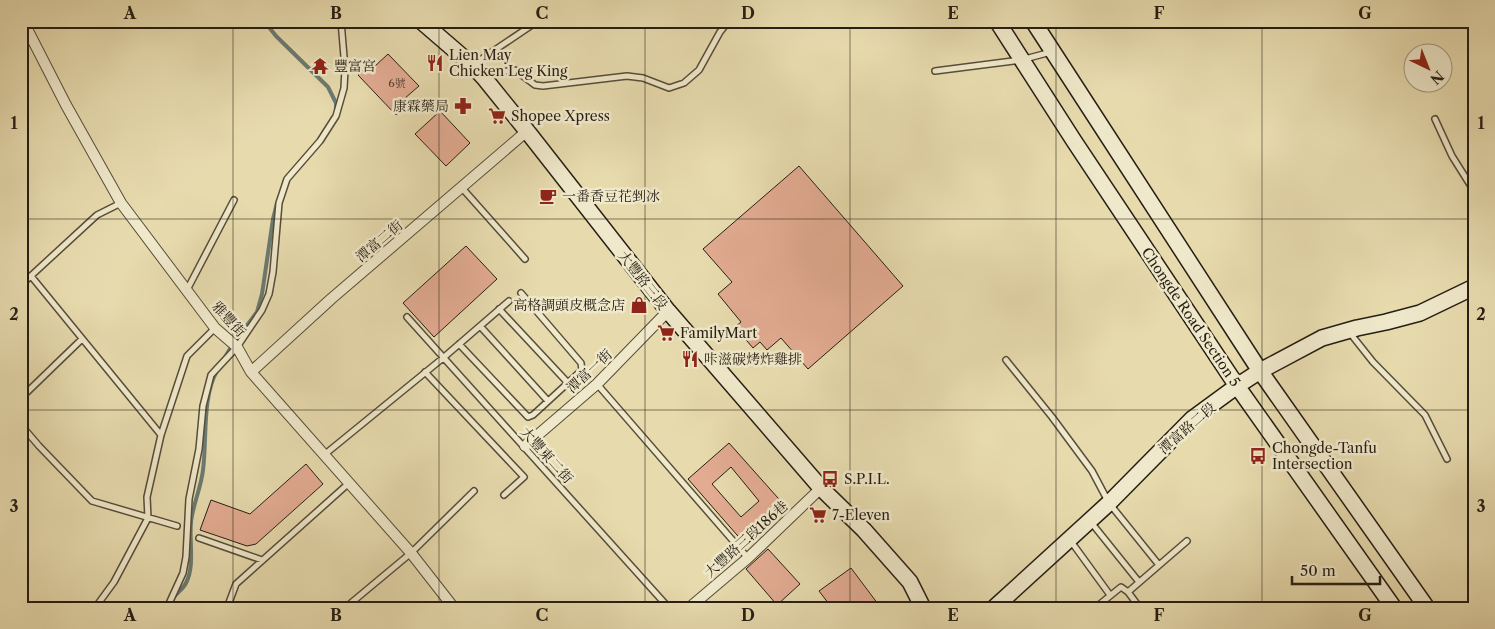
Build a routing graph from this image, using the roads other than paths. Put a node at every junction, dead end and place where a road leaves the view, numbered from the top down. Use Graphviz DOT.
graph roads {
  1 [pos="341,21"];
  2 [pos="538,21"];
  3 [pos="729,21"];
  4 [pos="997,21"];
  5 [pos="1033,21"];
  6 [pos="23,22"];
  7 [pos="423,22"];
  8 [pos="1052,52"];
  9 [pos="1021,60"];
  10 [pos="472,66"];
  11 [pos="935,71"];
  12 [pos="485,79"];
  13 [pos="1435,119"];
  14 [pos="527,131"];
  15 [pos="462,188"];
  16 [pos="1474,191"];
  17 [pos="234,200"];
  18 [pos="121,203"];
  19 [pos="525,259"];
  20 [pos="30,276"];
  21 [pos="21,285"];
  22 [pos="1474,287"];
  23 [pos="187,290"];
  24 [pos="521,293"];
  25 [pos="509,302"];
  26 [pos="500,310"];
  27 [pos="668,311"];
  28 [pos="407,317"];
  29 [pos="480,326"];
  30 [pos="216,328"];
  31 [pos="1348,330"];
  32 [pos="82,339"];
  33 [pos="459,344"];
  34 [pos="237,347"];
  35 [pos="443,358"];
  36 [pos="1006,360"];
  37 [pos="1260,370"];
  38 [pos="251,372"];
  39 [pos="425,372"];
  40 [pos="568,383"];
  41 [pos="596,384"];
  42 [pos="1237,386"];
  43 [pos="21,398"];
  44 [pos="548,401"];
  45 [pos="21,425"];
  46 [pos="161,435"];
  47 [pos="524,446"];
  48 [pos="324,455"];
  49 [pos="1447,459"];
  50 [pos="349,483"];
  51 [pos="821,488"];
  52 [pos="474,491"];
  53 [pos="504,495"];
  54 [pos="1109,503"];
  55 [pos="148,518"];
  56 [pos="1090,521"];
  57 [pos="177,526"];
  58 [pos="200,538"];
  59 [pos="1070,540"];
  60 [pos="1187,541"];
  61 [pos="411,553"];
  62 [pos="748,558"];
  63 [pos="262,560"];
  64 [pos="1159,565"];
  65 [pos="1139,582"];
  66 [pos="1128,592"];
  67 [pos="1110,595"];
  68 [pos="95,608"];
  69 [pos="168,608"];
  70 [pos="227,608"];
  71 [pos="345,608"];
  72 [pos="454,608"];
  73 [pos="669,608"];
  74 [pos="689,608"];
  75 [pos="923,608"];
  76 [pos="994,608"];
  77 [pos="1095,608"];
  78 [pos="1140,608"];
  79 [pos="1394,608"];
  80 [pos="1427,608"];
  1 -- 34 [label="lane"];
  2 -- 10 [label="lane"];
  3 -- 12 [label="lane"];
  4 -- 9 [label="street, Chongde Road Section 5"];
  5 -- 8 [label="street, Chongde Road Section 5"];
  6 -- 18 [label="street, 雅豐街"];
  7 -- 10 [label="street, 大豐路三段"];
  8 -- 9 [label="lane"];
  8 -- 37 [label="street, Chongde Road Section 5"];
  9 -- 11 [label="lane"];
  9 -- 42 [label="street, Chongde Road Section 5"];
  10 -- 12 [label="street, 大豐路三段"];
  12 -- 14 [label="street, 大豐路三段"];
  13 -- 16 [label="lane"];
  14 -- 15 [label="street, 潭富二街"];
  14 -- 27 [label="street, 大豐路三段"];
  15 -- 19 [label="lane"];
  15 -- 38 [label="street, 潭富二街"];
  17 -- 23 [label="lane"];
  18 -- 20 [label="lane"];
  18 -- 23 [label="street, 雅豐街"];
  20 -- 21 [label="lane"];
  20 -- 32 [label="lane"];
  22 -- 31 [label="street, 潭富路二段"];
  23 -- 30 [label="street, 雅豐街"];
  24 -- 40 [label="lane"];
  25 -- 26 [label="lane"];
  26 -- 29 [label="lane"];
  26 -- 40 [label="lane"];
  27 -- 41 [label="street, 潭富一街"];
  27 -- 51 [label="street, 大豐路三段"];
  28 -- 35 [label="lane, 大豐東二街"];
  29 -- 33 [label="lane"];
  29 -- 44 [label="lane"];
  30 -- 34 [label="street, 雅豐街"];
  30 -- 46 [label="lane"];
  31 -- 37 [label="street, 潭富路二段"];
  31 -- 49 [label="lane"];
  32 -- 43 [label="lane"];
  32 -- 46 [label="lane"];
  33 -- 35 [label="lane"];
  33 -- 44 [label="lane"];
  34 -- 38 [label="street, 雅豐街"];
  34 -- 69 [label="lane"];
  35 -- 39 [label="lane"];
  35 -- 47 [label="lane, 大豐東二街"];
  36 -- 54 [label="lane"];
  37 -- 42 [label="street, 潭富路二段"];
  37 -- 80 [label="street, Chongde Road Section 5"];
  38 -- 48 [label="street, 雅豐街"];
  39 -- 48 [label="lane"];
  39 -- 53 [label="lane"];
  40 -- 44 [label="lane"];
  41 -- 47 [label="street, 潭富一街"];
  41 -- 62 [label="lane"];
  42 -- 54 [label="street, 潭富路二段"];
  42 -- 79 [label="street, Chongde Road Section 5"];
  45 -- 55 [label="lane"];
  46 -- 55 [label="lane"];
  47 -- 73 [label="lane, 大豐東二街"];
  48 -- 50 [label="street, 雅豐街"];
  50 -- 61 [label="street, 雅豐街"];
  50 -- 63 [label="lane"];
  51 -- 62 [label="street, 大豐路三段186巷"];
  51 -- 75 [label="street, 大豐路三段"];
  52 -- 61 [label="lane"];
  54 -- 56 [label="street, 潭富路二段"];
  54 -- 64 [label="lane"];
  55 -- 57 [label="lane"];
  55 -- 68 [label="lane"];
  56 -- 59 [label="street, 潭富路二段"];
  56 -- 65 [label="lane"];
  58 -- 63 [label="lane"];
  59 -- 67 [label="lane"];
  59 -- 76 [label="street, 潭富路二段"];
  60 -- 64 [label="lane"];
  61 -- 71 [label="lane"];
  61 -- 72 [label="street, 雅豐街"];
  62 -- 74 [label="street, 大豐路三段186巷"];
  63 -- 70 [label="lane"];
  64 -- 65 [label="lane"];
  65 -- 66 [label="lane"];
  66 -- 67 [label="lane"];
  66 -- 78 [label="lane"];
  67 -- 77 [label="lane"];
}
